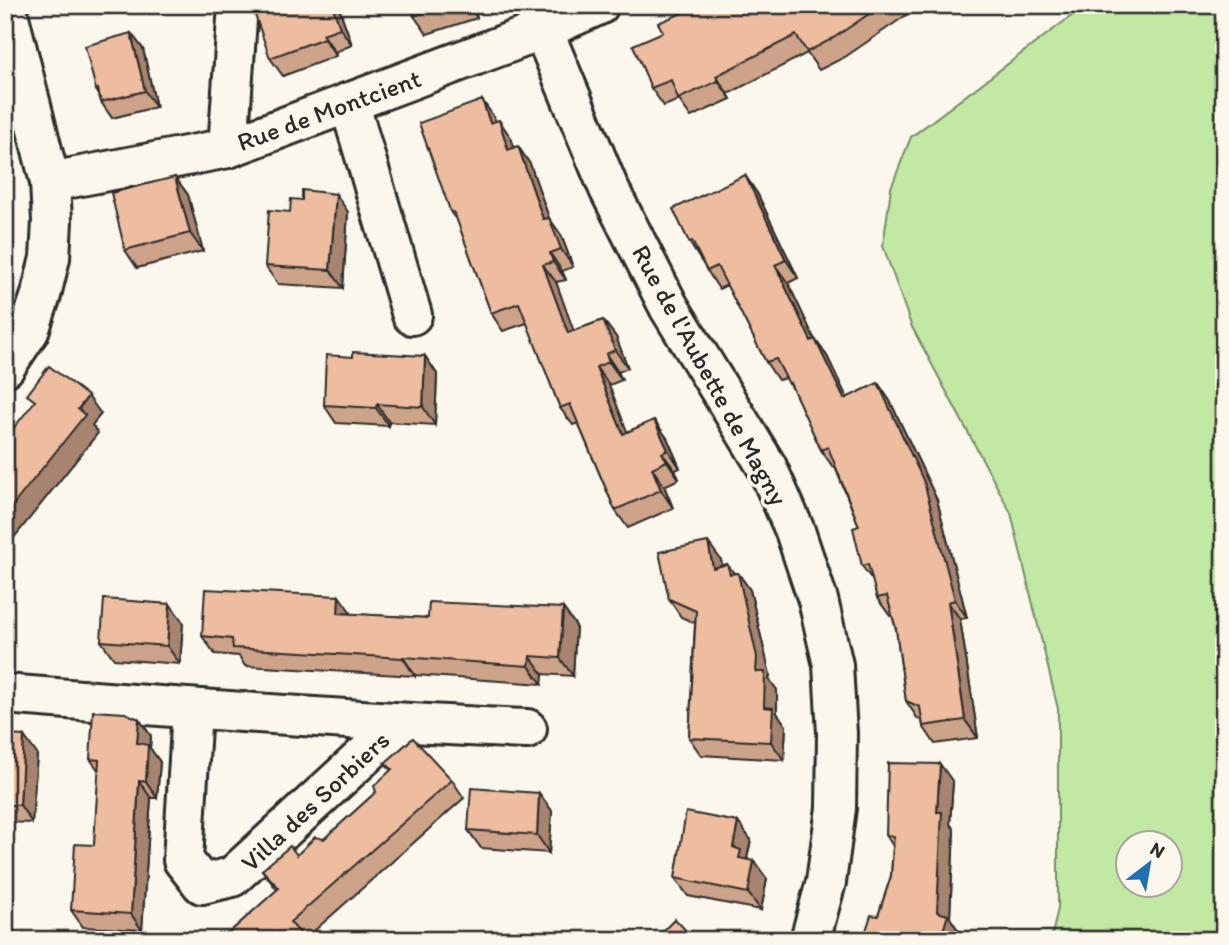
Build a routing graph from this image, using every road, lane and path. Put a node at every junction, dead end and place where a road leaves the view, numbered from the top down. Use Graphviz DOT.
graph roads {
  1 [pos="6,5"];
  2 [pos="238,5"];
  3 [pos="599,5"];
  4 [pos="538,18"];
  5 [pos="349,102"];
  6 [pos="228,148"];
  7 [pos="50,182"];
  8 [pos="412,315"];
  9 [pos="5,367"];
  10 [pos="5,694"];
  11 [pos="192,709"];
  12 [pos="400,723"];
  13 [pos="527,729"];
  14 [pos="810,940"];
  1 -- 7 [label="street"];
  2 -- 6 [label="street"];
  3 -- 4 [label="street, Rue de Montcient"];
  4 -- 5 [label="street, Rue de Montcient"];
  4 -- 14 [label="street, Rue de l'Aubette de Magny"];
  5 -- 6 [label="street, Rue de Montcient"];
  5 -- 8 [label="street"];
  6 -- 7 [label="street, Rue de Montcient"];
  7 -- 9 [label="street"];
  10 -- 11 [label="street, Villa des Sorbiers"];
  11 -- 12 [label="street, Villa des Sorbiers"];
  11 -- 12 [label="street, Villa des Sorbiers"];
  12 -- 13 [label="street, Villa des Sorbiers"];
}
